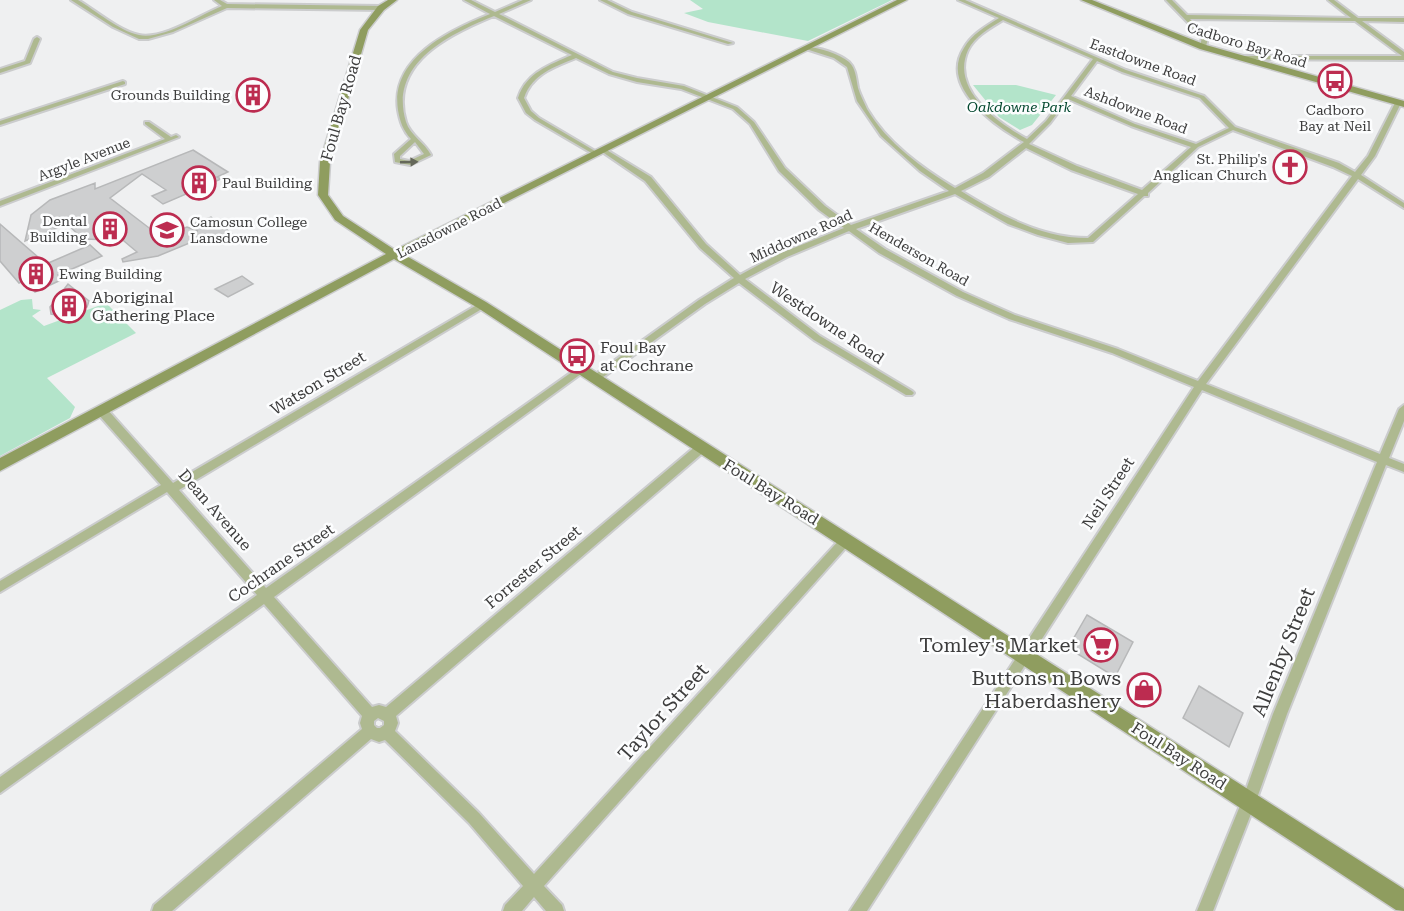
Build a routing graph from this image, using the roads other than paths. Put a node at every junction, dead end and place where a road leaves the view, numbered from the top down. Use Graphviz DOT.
graph roads {
  1 [pos="74,0"];
  2 [pos="217,0"];
  3 [pos="393,0"];
  4 [pos="467,0"];
  5 [pos="528,0"];
  6 [pos="603,0"];
  7 [pos="903,0"];
  8 [pos="961,0"];
  9 [pos="1085,0"];
  10 [pos="1169,0"];
  11 [pos="1331,0"];
  12 [pos="226,6"];
  13 [pos="381,8"];
  14 [pos="494,15"];
  15 [pos="1184,17"];
  16 [pos="1004,18"];
  17 [pos="1356,19"];
  18 [pos="1404,20"];
  19 [pos="37,39"];
  20 [pos="730,43"];
  21 [pos="1203,47"];
  22 [pos="808,48"];
  23 [pos="575,56"];
  24 [pos="1404,57"];
  25 [pos="1237,58"];
  26 [pos="1096,59"];
  27 [pos="0,71"];
  28 [pos="123,83"];
  29 [pos="1068,96"];
  30 [pos="711,97"];
  31 [pos="1401,104"];
  32 [pos="0,123"];
  33 [pos="147,123"];
  34 [pos="1233,128"];
  35 [pos="414,140"];
  36 [pos="1027,143"];
  37 [pos="1196,146"];
  38 [pos="600,152"];
  39 [pos="1358,176"];
  40 [pos="956,191"];
  41 [pos="1145,194"];
  42 [pos="0,204"];
  43 [pos="1404,206"];
  44 [pos="848,229"];
  45 [pos="396,255"];
  46 [pos="739,279"];
  47 [pos="482,305"];
  48 [pos="582,369"];
  49 [pos="596,378"];
  50 [pos="1200,385"];
  51 [pos="909,393"];
  52 [pos="1404,409"];
  53 [pos="102,411"];
  54 [pos="701,448"];
  55 [pos="1383,460"];
  56 [pos="0,465"];
  57 [pos="1404,468"];
  58 [pos="170,487"];
  59 [pos="846,540"];
  60 [pos="0,587"];
  61 [pos="265,594"];
  62 [pos="1023,655"];
  63 [pos="388,714"];
  64 [pos="371,716"];
  65 [pos="386,730"];
  66 [pos="368,733"];
  67 [pos="0,786"];
  68 [pos="1249,801"];
  69 [pos="534,886"];
  70 [pos="1404,902"];
  71 [pos="160,911"];
  72 [pos="511,911"];
  73 [pos="556,911"];
  74 [pos="858,911"];
  75 [pos="1205,911"];
  1 -- 12 [label="street"];
  2 -- 12 [label="street"];
  3 -- 13 [label="main road, Foul Bay Road"];
  4 -- 14 [label="street, Henderson Road"];
  5 -- 14 [label="street"];
  6 -- 20 [label="street"];
  7 -- 22 [label="main road, Lansdowne Road"];
  8 -- 16 [label="street, Eastdowne Road"];
  9 -- 21 [label="main road, Cadboro Bay Road"];
  10 -- 15 [label="street"];
  11 -- 17 [label="street"];
  12 -- 13 [label="street"];
  13 -- 45 [label="main road, Foul Bay Road"];
  14 -- 23 [label="street, Henderson Road"];
  14 -- 35 [label="street"];
  15 -- 17 [label="street"];
  15 -- 21 [label="street"];
  16 -- 26 [label="street, Eastdowne Road"];
  16 -- 36 [label="street"];
  17 -- 18 [label="street"];
  17 -- 24 [label="street"];
  19 -- 27 [label="street"];
  21 -- 25 [label="main road, Cadboro Bay Road"];
  22 -- 30 [label="main road, Lansdowne Road"];
  22 -- 40 [label="street"];
  23 -- 30 [label="street, Henderson Road"];
  23 -- 38 [label="street, Westdowne Road"];
  24 -- 25 [label="street"];
  25 -- 31 [label="main road, Cadboro Bay Road"];
  26 -- 29 [label="street, Middowne Road"];
  26 -- 34 [label="street, Eastdowne Road"];
  28 -- 32 [label="street"];
  29 -- 36 [label="street, Middowne Road"];
  29 -- 37 [label="street, Ashdowne Road"];
  30 -- 38 [label="main road, Lansdowne Road"];
  30 -- 44 [label="street, Henderson Road"];
  31 -- 39 [label="street, Neil Street"];
  33 -- 42 [label="street, Argyle Avenue"];
  34 -- 37 [label="street"];
  34 -- 39 [label="street, Eastdowne Road"];
  36 -- 40 [label="street, Middowne Road"];
  36 -- 41 [label="street"];
  37 -- 41 [label="street"];
  38 -- 45 [label="main road, Lansdowne Road"];
  38 -- 46 [label="street, Westdowne Road"];
  39 -- 43 [label="street, Eastdowne Road"];
  39 -- 50 [label="street, Neil Street"];
  40 -- 41 [label="street"];
  40 -- 44 [label="street, Middowne Road"];
  44 -- 46 [label="street, Middowne Road"];
  44 -- 50 [label="street, Henderson Road"];
  45 -- 47 [label="main road, Foul Bay Road"];
  45 -- 53 [label="main road, Lansdowne Road"];
  46 -- 49 [label="street, Middowne Road"];
  46 -- 51 [label="street, Westdowne Road"];
  47 -- 48 [label="main road, Foul Bay Road"];
  47 -- 58 [label="street, Watson Street"];
  48 -- 49 [label="main road, Foul Bay Road"];
  48 -- 61 [label="street, Cochrane Street"];
  49 -- 54 [label="main road, Foul Bay Road"];
  50 -- 55 [label="street, Henderson Road"];
  50 -- 62 [label="street, Neil Street"];
  52 -- 55 [label="street, Allenby Street"];
  53 -- 56 [label="main road, Lansdowne Road"];
  53 -- 58 [label="street, Dean Avenue"];
  54 -- 59 [label="main road, Foul Bay Road"];
  54 -- 63 [label="street, Forrester Street"];
  55 -- 57 [label="street, Henderson Road"];
  55 -- 68 [label="street, Allenby Street"];
  58 -- 60 [label="street, Watson Street"];
  58 -- 61 [label="street, Dean Avenue"];
  59 -- 62 [label="main road, Foul Bay Road"];
  59 -- 69 [label="street, Taylor Street"];
  61 -- 64 [label="street, Dean Avenue"];
  61 -- 67 [label="street, Cochrane Street"];
  62 -- 68 [label="main road, Foul Bay Road"];
  62 -- 74 [label="street, Neil Street"];
  63 -- 64 [label="street"];
  63 -- 65 [label="street"];
  64 -- 66 [label="street"];
  65 -- 66 [label="street"];
  65 -- 69 [label="street"];
  66 -- 71 [label="street"];
  68 -- 70 [label="main road, Foul Bay Road"];
  68 -- 75 [label="street, Allenby Street"];
  69 -- 72 [label="street, Taylor Street"];
  69 -- 73 [label="street"];
}
